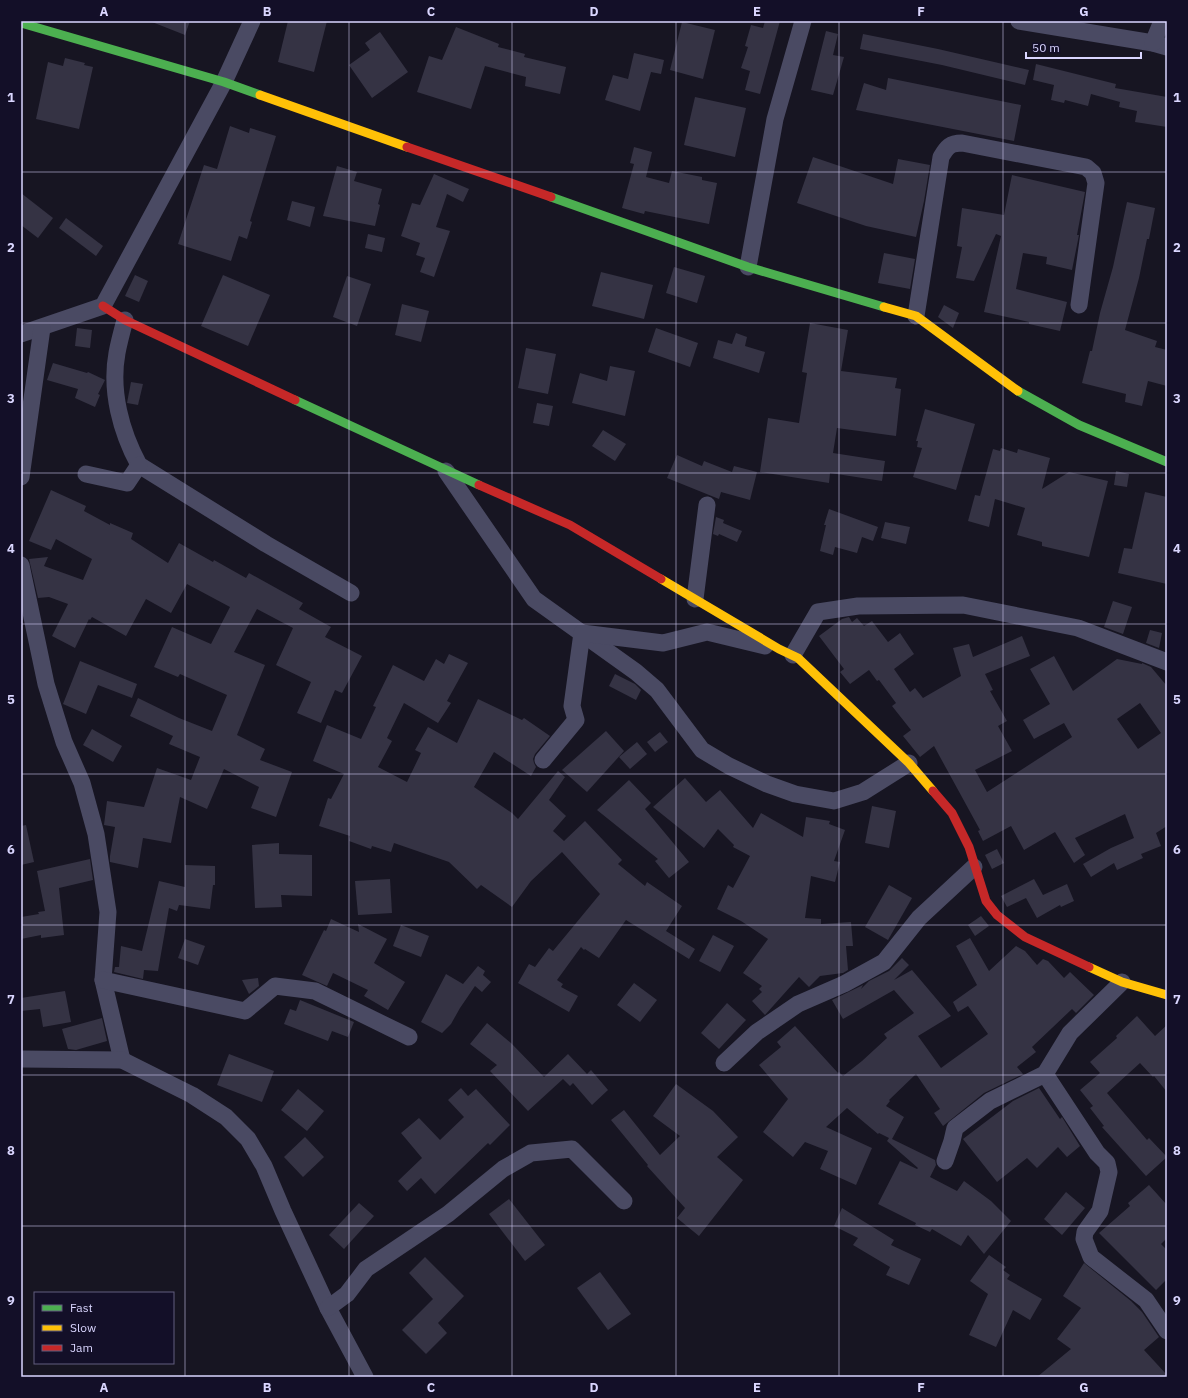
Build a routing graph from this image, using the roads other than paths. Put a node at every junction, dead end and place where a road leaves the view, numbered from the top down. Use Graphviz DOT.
graph roads {
  1 [pos="252,21"];
  2 [pos="803,21"];
  3 [pos="1018,21"];
  4 [pos="1162,21"];
  5 [pos="21,23"];
  6 [pos="1160,45"];
  7 [pos="224,82"];
  8 [pos="748,267"];
  9 [pos="1079,305"];
  10 [pos="103,306"];
  11 [pos="916,316"];
  12 [pos="125,320"];
  13 [pos="42,328"];
  14 [pos="21,334"];
  15 [pos="1167,462"];
  16 [pos="139,465"];
  17 [pos="446,471"];
  18 [pos="86,474"];
  19 [pos="21,477"];
  20 [pos="707,505"];
  21 [pos="21,565"];
  22 [pos="351,593"];
  23 [pos="695,599"];
  24 [pos="582,633"];
  25 [pos="786,652"];
  26 [pos="1167,662"];
  27 [pos="543,760"];
  28 [pos="909,763"];
  29 [pos="974,866"];
  30 [pos="103,980"];
  31 [pos="1122,982"];
  32 [pos="1167,995"];
  33 [pos="409,1037"];
  34 [pos="21,1059"];
  35 [pos="122,1060"];
  36 [pos="724,1063"];
  37 [pos="1045,1074"];
  38 [pos="945,1161"];
  39 [pos="624,1201"];
  40 [pos="328,1308"];
  41 [pos="1167,1332"];
  42 [pos="365,1377"];
  1 -- 7 [label="street"];
  2 -- 8 [label="street"];
  3 -- 6 [label="street"];
  4 -- 6 [label="street"];
  5 -- 7 [label="street"];
  7 -- 8 [label="street"];
  7 -- 10 [label="street"];
  8 -- 11 [label="street"];
  9 -- 11 [label="street"];
  10 -- 12 [label="street"];
  10 -- 13 [label="street"];
  11 -- 15 [label="street"];
  12 -- 16 [label="street"];
  12 -- 17 [label="street"];
  13 -- 14 [label="street"];
  13 -- 19 [label="street"];
  16 -- 18 [label="street"];
  16 -- 22 [label="street"];
  17 -- 23 [label="street"];
  17 -- 24 [label="street"];
  20 -- 23 [label="street"];
  21 -- 30 [label="street"];
  23 -- 25 [label="street"];
  24 -- 25 [label="street"];
  24 -- 27 [label="street"];
  24 -- 28 [label="street"];
  25 -- 26 [label="street"];
  25 -- 28 [label="street"];
  28 -- 29 [label="street"];
  29 -- 31 [label="street"];
  29 -- 36 [label="street"];
  30 -- 33 [label="street"];
  30 -- 35 [label="street"];
  31 -- 32 [label="street"];
  31 -- 37 [label="street"];
  34 -- 35 [label="street"];
  35 -- 40 [label="street"];
  37 -- 38 [label="street"];
  37 -- 41 [label="street"];
  39 -- 40 [label="street"];
  40 -- 42 [label="street"];
}
